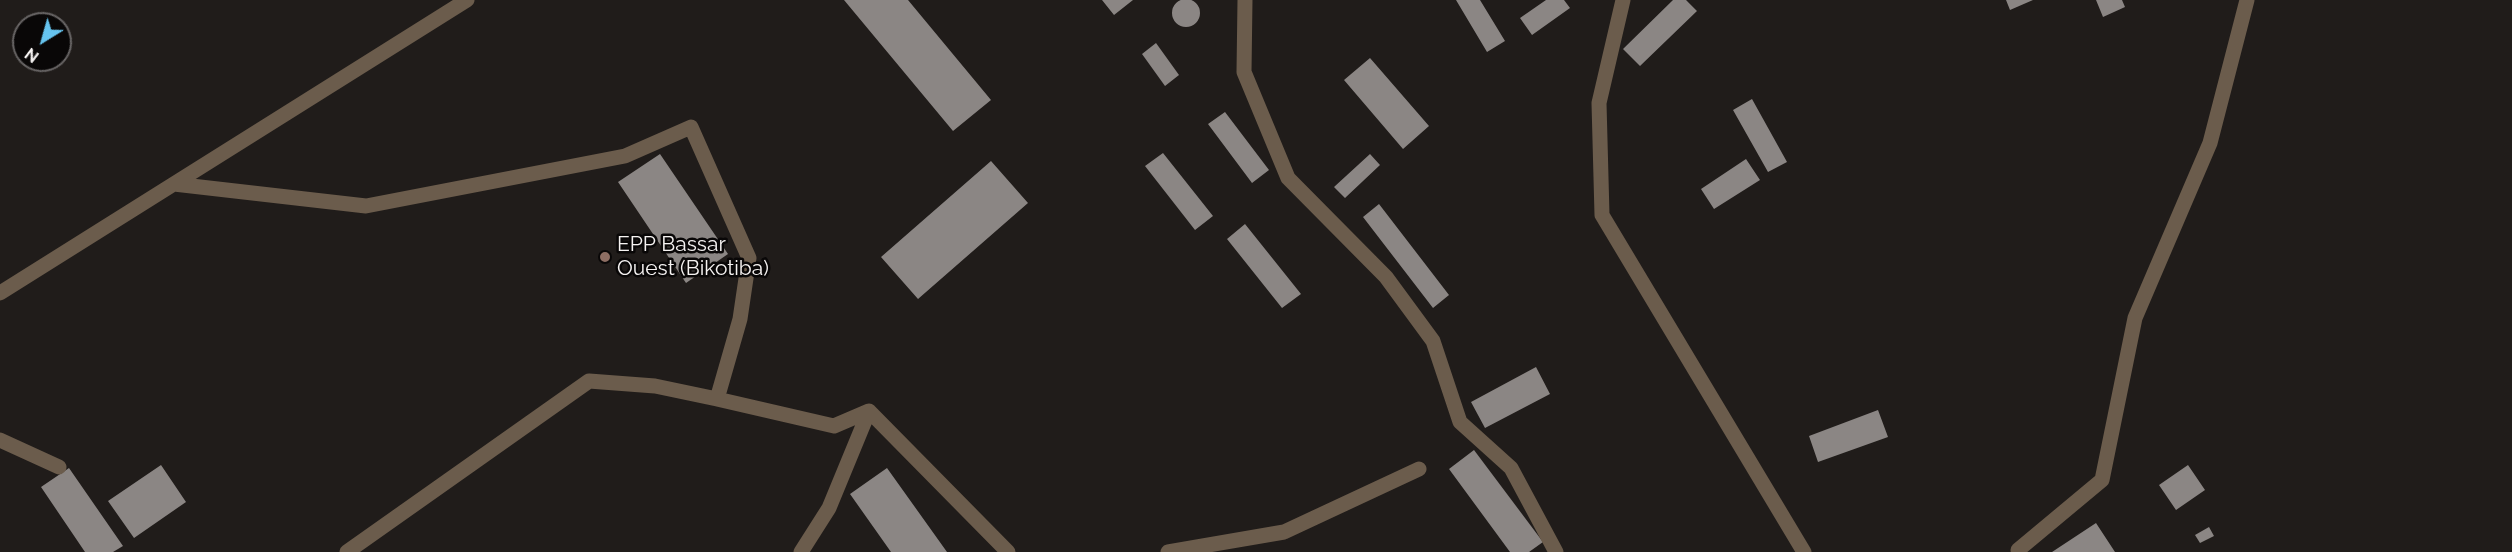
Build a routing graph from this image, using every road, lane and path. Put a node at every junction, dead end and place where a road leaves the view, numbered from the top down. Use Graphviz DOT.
graph roads {
  1 [pos="467,0"];
  2 [pos="1245,0"];
  3 [pos="1623,0"];
  4 [pos="2247,0"];
  5 [pos="174,184"];
  6 [pos="0,292"];
  7 [pos="717,399"];
  8 [pos="868,411"];
  9 [pos="0,440"];
  10 [pos="59,467"];
  11 [pos="1419,469"];
  12 [pos="347,552"];
  13 [pos="801,552"];
  14 [pos="1008,552"];
  15 [pos="1168,552"];
  16 [pos="1556,552"];
  17 [pos="1804,552"];
  18 [pos="2020,552"];
  1 -- 5 [label="street"];
  2 -- 16 [label="street"];
  3 -- 17 [label="street"];
  4 -- 18 [label="street"];
  5 -- 6 [label="street"];
  5 -- 7 [label="street"];
  7 -- 8 [label="street"];
  7 -- 12 [label="street"];
  8 -- 13 [label="street"];
  8 -- 14 [label="street"];
  9 -- 10 [label="street"];
  11 -- 15 [label="street"];
}
